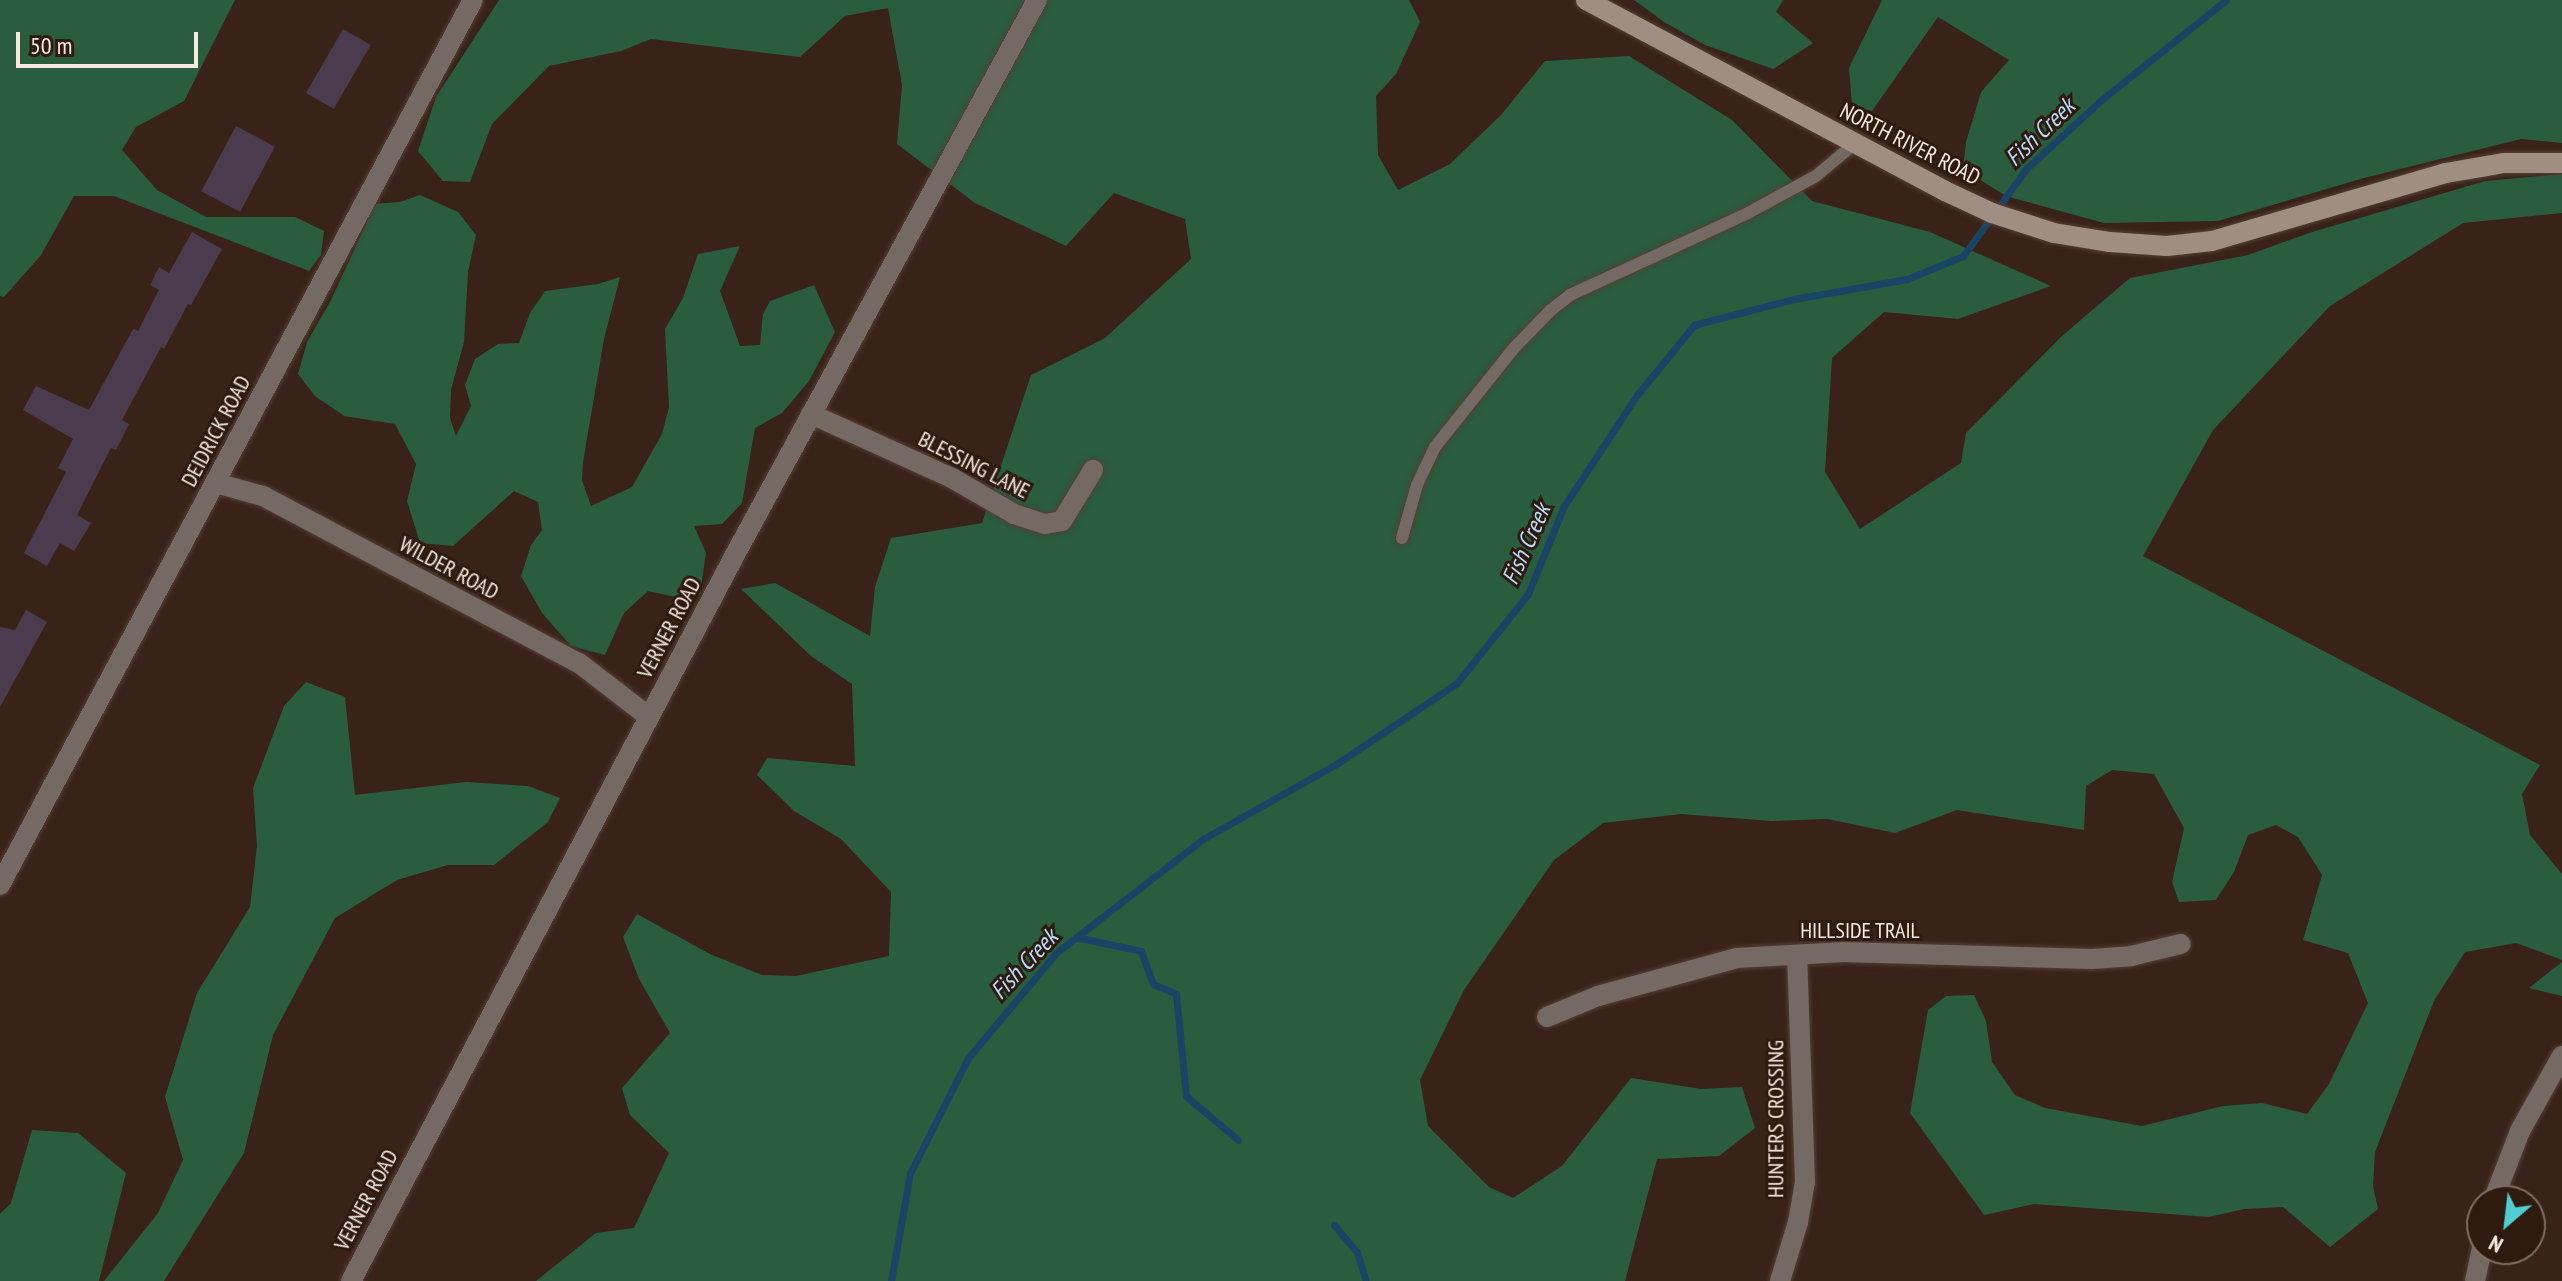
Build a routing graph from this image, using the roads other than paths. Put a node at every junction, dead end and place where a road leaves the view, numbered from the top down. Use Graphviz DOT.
graph roads {
  1 [pos="473,0"];
  2 [pos="1037,0"];
  3 [pos="1586,0"];
  4 [pos="1854,144"];
  5 [pos="2562,163"];
  6 [pos="811,414"];
  7 [pos="1093,470"];
  8 [pos="216,483"];
  9 [pos="1402,538"];
  10 [pos="649,717"];
  11 [pos="0,885"];
  12 [pos="2181,944"];
  13 [pos="1797,955"];
  14 [pos="1547,1017"];
  15 [pos="2562,1056"];
  16 [pos="2499,1185"];
  17 [pos="351,1281"];
  18 [pos="1780,1281"];
  1 -- 8 [label="street, DEIDRICK ROAD"];
  2 -- 6 [label="street, VERNER ROAD"];
  3 -- 4 [label="street, NORTH RIVER ROAD"];
  4 -- 5 [label="street, NORTH RIVER ROAD"];
  4 -- 9 [label="lane"];
  6 -- 7 [label="street, BLESSING LANE"];
  6 -- 10 [label="street, VERNER ROAD"];
  8 -- 10 [label="street, WILDER ROAD"];
  8 -- 11 [label="street, DEIDRICK ROAD"];
  10 -- 17 [label="street, VERNER ROAD"];
  12 -- 13 [label="street, HILLSIDE TRAIL"];
  13 -- 14 [label="street, HILLSIDE TRAIL"];
  13 -- 18 [label="street, HUNTERS CROSSING"];
  15 -- 16 [label="street"];
}
